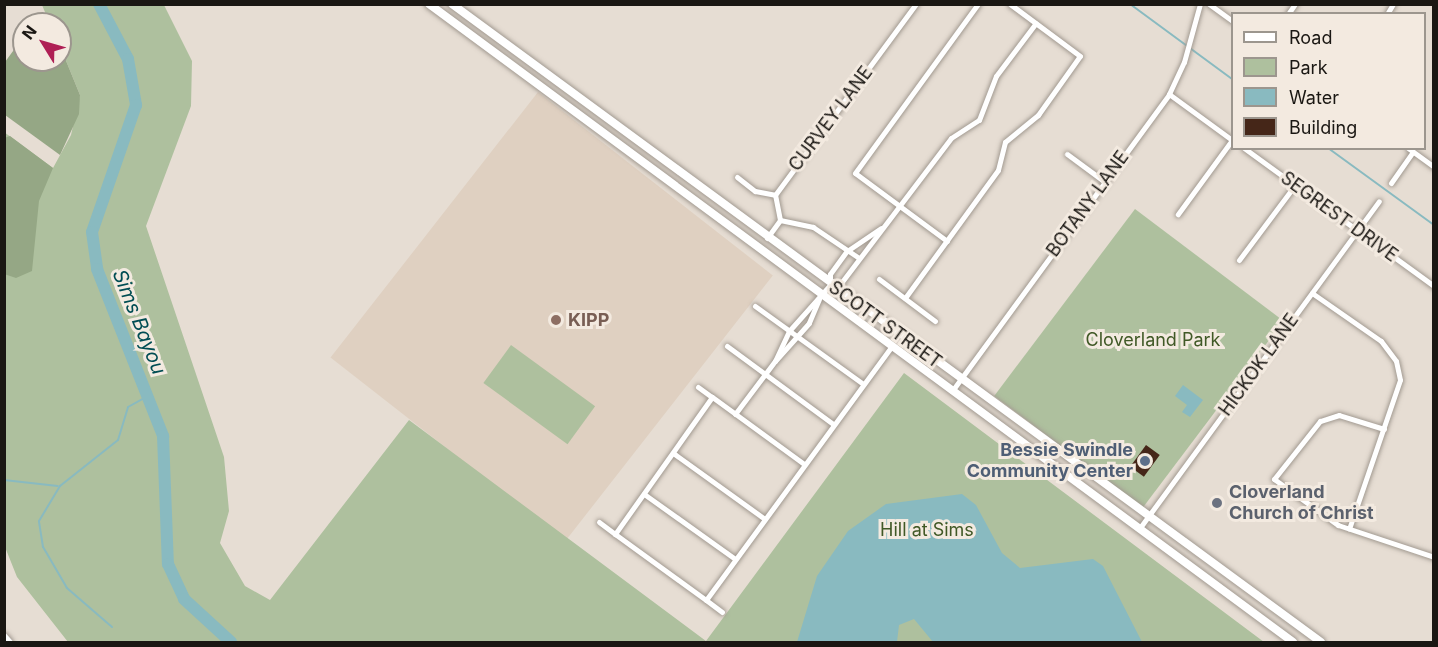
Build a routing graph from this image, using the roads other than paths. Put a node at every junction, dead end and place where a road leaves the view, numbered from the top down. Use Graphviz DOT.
graph roads {
  1 [pos="429,4"];
  2 [pos="452,4"];
  3 [pos="916,4"];
  4 [pos="978,4"];
  5 [pos="1010,4"];
  6 [pos="1200,4"];
  7 [pos="1209,4"];
  8 [pos="1231,20"];
  9 [pos="474,21"];
  10 [pos="1036,23"];
  11 [pos="468,32"];
  12 [pos="1169,94"];
  13 [pos="633,138"];
  14 [pos="1231,139"];
  15 [pos="1231,143"];
  16 [pos="625,148"];
  17 [pos="1247,150"];
  18 [pos="1410,150"];
  19 [pos="1067,154"];
  20 [pos="1434,167"];
  21 [pos="736,177"];
  22 [pos="1105,182"];
  23 [pos="1391,183"];
  24 [pos="1295,185"];
  25 [pos="775,195"];
  26 [pos="718,201"];
  27 [pos="1378,201"];
  28 [pos="900,207"];
  29 [pos="710,211"];
  30 [pos="1178,214"];
  31 [pos="780,220"];
  32 [pos="885,226"];
  33 [pos="1357,230"];
  34 [pos="767,238"];
  35 [pos="947,241"];
  36 [pos="847,252"];
  37 [pos="859,258"];
  38 [pos="1239,260"];
  39 [pos="879,279"];
  40 [pos="830,285"];
  41 [pos="1434,286"];
  42 [pos="1312,293"];
  43 [pos="821,297"];
  44 [pos="905,298"];
  45 [pos="755,306"];
  46 [pos="800,316"];
  47 [pos="935,321"];
  48 [pos="809,323"];
  49 [pos="789,330"];
  50 [pos="799,337"];
  51 [pos="728,346"];
  52 [pos="891,346"];
  53 [pos="775,361"];
  54 [pos="766,374"];
  55 [pos="960,380"];
  56 [pos="863,384"];
  57 [pos="698,387"];
  58 [pos="952,391"];
  59 [pos="712,398"];
  60 [pos="735,414"];
  61 [pos="833,424"];
  62 [pos="1384,429"];
  63 [pos="1053,448"];
  64 [pos="673,453"];
  65 [pos="1045,459"];
  66 [pos="804,464"];
  67 [pos="644,494"];
  68 [pos="1147,518"];
  69 [pos="765,519"];
  70 [pos="598,522"];
  71 [pos="1139,528"];
  72 [pos="1349,529"];
  73 [pos="615,534"];
  74 [pos="1434,557"];
  75 [pos="735,559"];
  76 [pos="706,600"];
  77 [pos="722,612"];
  78 [pos="4,635"];
  79 [pos="10,642"];
  80 [pos="1293,642"];
  81 [pos="1321,642"];
  1 -- 11 [label="main road, SCOTT STREET"];
  2 -- 9 [label="main road, SCOTT STREET"];
  3 -- 25 [label="street, CURVEY LANE"];
  4 -- 28 [label="street"];
  5 -- 10 [label="street"];
  6 -- 12 [label="street, BOTANY LANE"];
  7 -- 8 [label="street"];
  9 -- 11 [label="main road"];
  9 -- 13 [label="main road, SCOTT STREET"];
  10 -- 28 [label="street"];
  10 -- 35 [label="street"];
  11 -- 16 [label="main road, SCOTT STREET"];
  12 -- 14 [label="street"];
  12 -- 22 [label="street, BOTANY LANE"];
  13 -- 16 [label="main road"];
  13 -- 26 [label="main road, SCOTT STREET"];
  15 -- 30 [label="street"];
  16 -- 29 [label="main road, SCOTT STREET"];
  17 -- 24 [label="street, SEGREST DRIVE"];
  18 -- 20 [label="street"];
  18 -- 23 [label="street"];
  19 -- 22 [label="street"];
  21 -- 25 [label="street"];
  22 -- 55 [label="street, BOTANY LANE"];
  24 -- 33 [label="street, SEGREST DRIVE"];
  24 -- 38 [label="street"];
  25 -- 31 [label="street"];
  26 -- 29 [label="main road"];
  26 -- 34 [label="main road, SCOTT STREET"];
  27 -- 33 [label="street, HICKOK LANE"];
  28 -- 32 [label="street"];
  28 -- 35 [label="street"];
  29 -- 43 [label="main road, SCOTT STREET"];
  31 -- 34 [label="street"];
  31 -- 36 [label="street"];
  32 -- 36 [label="street"];
  32 -- 37 [label="street"];
  33 -- 41 [label="street, SEGREST DRIVE"];
  33 -- 42 [label="street, HICKOK LANE"];
  34 -- 40 [label="main road, SCOTT STREET"];
  35 -- 44 [label="street"];
  36 -- 37 [label="street"];
  36 -- 40 [label="street"];
  37 -- 40 [label="street"];
  39 -- 44 [label="street"];
  40 -- 43 [label="street"];
  40 -- 55 [label="main road, SCOTT STREET"];
  42 -- 62 [label="street"];
  42 -- 68 [label="street, HICKOK LANE"];
  43 -- 46 [label="street"];
  43 -- 48 [label="street"];
  43 -- 52 [label="main road, SCOTT STREET"];
  44 -- 47 [label="street"];
  45 -- 49 [label="street"];
  46 -- 48 [label="street"];
  46 -- 49 [label="street"];
  48 -- 50 [label="street"];
  49 -- 50 [label="street"];
  49 -- 53 [label="street"];
  50 -- 53 [label="street"];
  50 -- 56 [label="street"];
  51 -- 54 [label="street"];
  52 -- 56 [label="street"];
  52 -- 58 [label="main road, SCOTT STREET"];
  53 -- 54 [label="street"];
  54 -- 60 [label="street"];
  54 -- 61 [label="street"];
  55 -- 58 [label="street, BOTANY LANE"];
  55 -- 63 [label="main road, SCOTT STREET"];
  56 -- 61 [label="street"];
  57 -- 59 [label="street"];
  58 -- 65 [label="main road, SCOTT STREET"];
  59 -- 60 [label="street"];
  59 -- 64 [label="street"];
  60 -- 66 [label="street"];
  61 -- 66 [label="street"];
  62 -- 72 [label="street"];
  62 -- 72 [label="street"];
  63 -- 65 [label="main road"];
  63 -- 68 [label="main road, SCOTT STREET"];
  64 -- 67 [label="street"];
  64 -- 69 [label="street"];
  65 -- 71 [label="main road, SCOTT STREET"];
  66 -- 69 [label="street"];
  67 -- 73 [label="street"];
  67 -- 75 [label="street"];
  68 -- 71 [label="street, HICKOK LANE"];
  68 -- 81 [label="main road, SCOTT STREET"];
  69 -- 75 [label="street"];
  70 -- 73 [label="street"];
  71 -- 80 [label="main road, SCOTT STREET"];
  72 -- 74 [label="street"];
  73 -- 76 [label="street"];
  75 -- 76 [label="street"];
  76 -- 77 [label="street"];
  78 -- 79 [label="street"];
}
